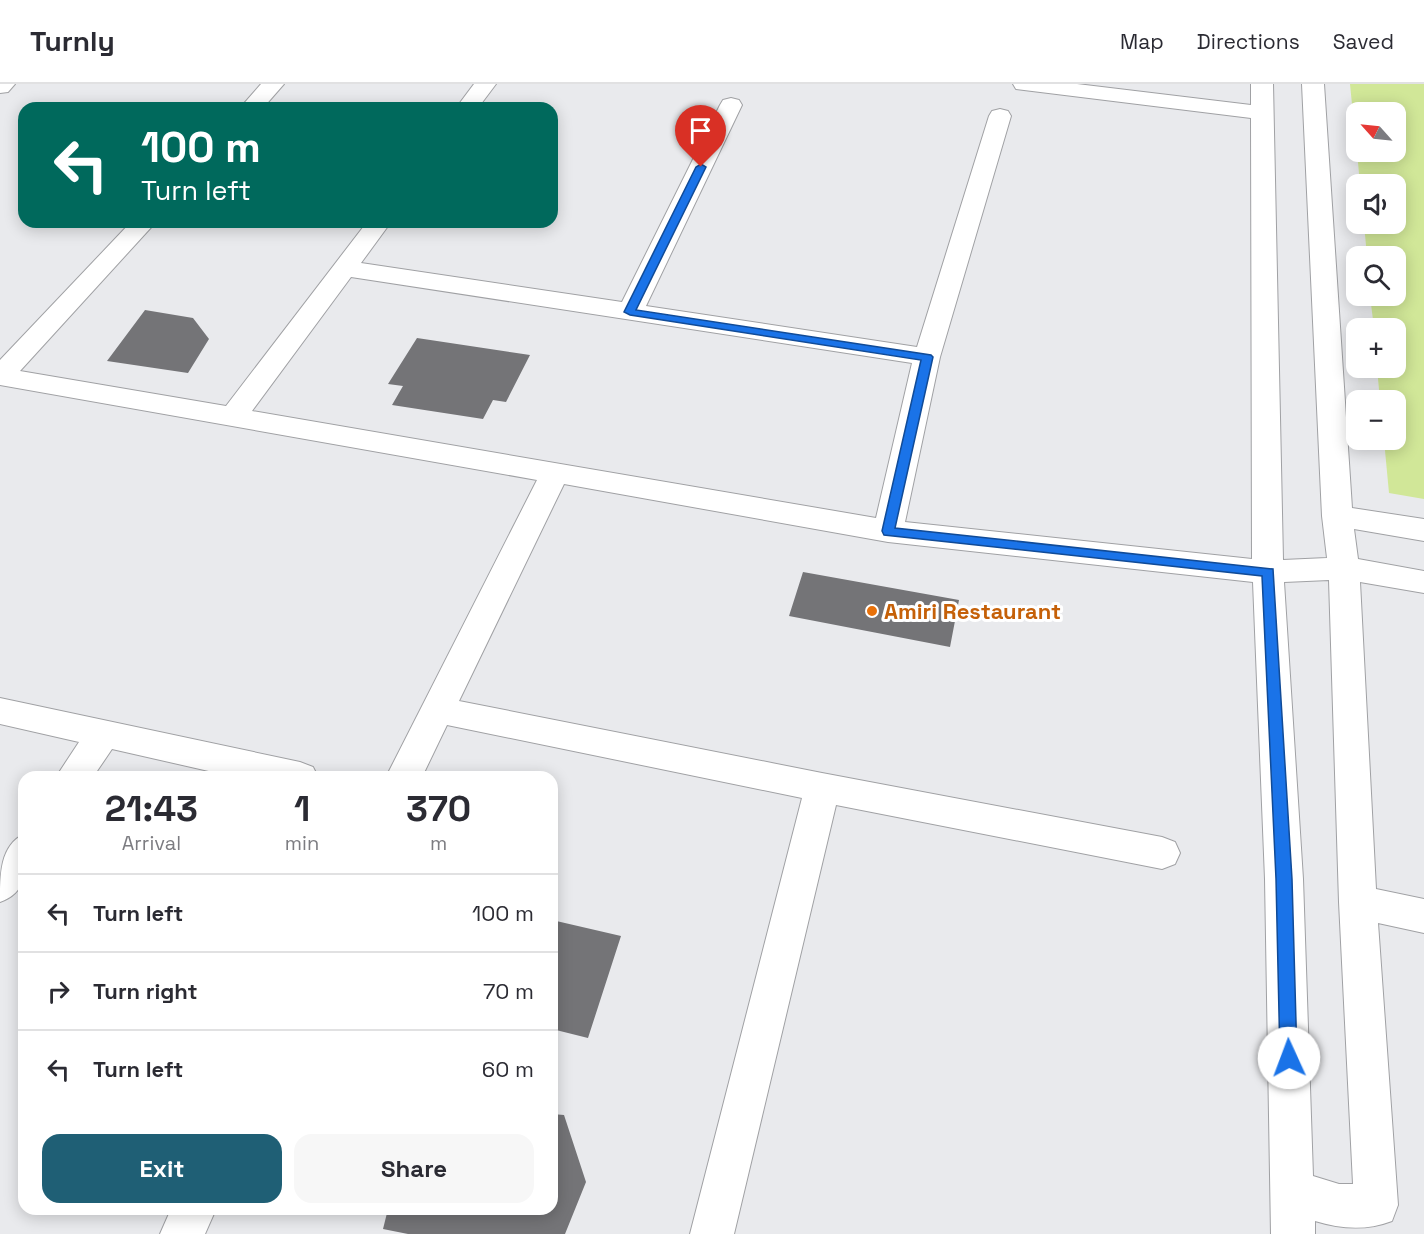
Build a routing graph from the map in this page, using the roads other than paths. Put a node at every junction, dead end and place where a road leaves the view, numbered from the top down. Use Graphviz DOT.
graph roads {
  1 [pos="4,84"];
  2 [pos="273,84"];
  3 [pos="485,84"];
  4 [pos="1023,84"];
  5 [pos="1313,84"];
  6 [pos="0,87"];
  7 [pos="1262,98"];
  8 [pos="256,102"];
  9 [pos="472,102"];
  10 [pos="731,105"];
  11 [pos="1000,116"];
  12 [pos="138,228"];
  13 [pos="375,228"];
  14 [pos="344,268"];
  15 [pos="630,312"];
  16 [pos="927,357"];
  17 [pos="233,417"];
  18 [pos="555,473"];
  19 [pos="1337,516"];
  20 [pos="1424,530"];
  21 [pos="888,531"];
  22 [pos="1344,568"];
  23 [pos="1268,572"];
  24 [pos="1424,582"];
  25 [pos="437,710"];
  26 [pos="0,711"];
  27 [pos="103,734"];
  28 [pos="78,771"];
  29 [pos="273,771"];
  30 [pos="407,771"];
  31 [pos="822,788"];
  32 [pos="1161,853"];
  33 [pos="18,859"];
  34 [pos="0,886"];
  35 [pos="1358,902"];
  36 [pos="1424,916"];
  37 [pos="1292,1192"];
  38 [pos="192,1215"];
  39 [pos="182,1234"];
  40 [pos="711,1234"];
  41 [pos="1293,1234"];
  1 -- 6 [label="street"];
  2 -- 8 [label="street"];
  3 -- 9 [label="street"];
  4 -- 7 [label="street"];
  5 -- 19 [label="street"];
  7 -- 23 [label="street"];
  10 -- 15 [label="street"];
  11 -- 16 [label="street"];
  12 -- 17 [label="street"];
  13 -- 14 [label="street"];
  14 -- 15 [label="street"];
  14 -- 17 [label="street"];
  15 -- 16 [label="street"];
  16 -- 21 [label="street"];
  17 -- 18 [label="street"];
  18 -- 21 [label="street"];
  18 -- 25 [label="street"];
  19 -- 20 [label="street"];
  19 -- 22 [label="street"];
  21 -- 23 [label="street"];
  22 -- 23 [label="street"];
  22 -- 24 [label="street"];
  22 -- 35 [label="street"];
  23 -- 37 [label="street"];
  25 -- 30 [label="street"];
  25 -- 31 [label="street"];
  26 -- 27 [label="street"];
  27 -- 28 [label="street"];
  27 -- 29 [label="street"];
  31 -- 32 [label="street"];
  31 -- 40 [label="street"];
  33 -- 34 [label="street"];
  35 -- 36 [label="street"];
  35 -- 37 [label="street"];
  37 -- 41 [label="street"];
  38 -- 39 [label="street"];
}
